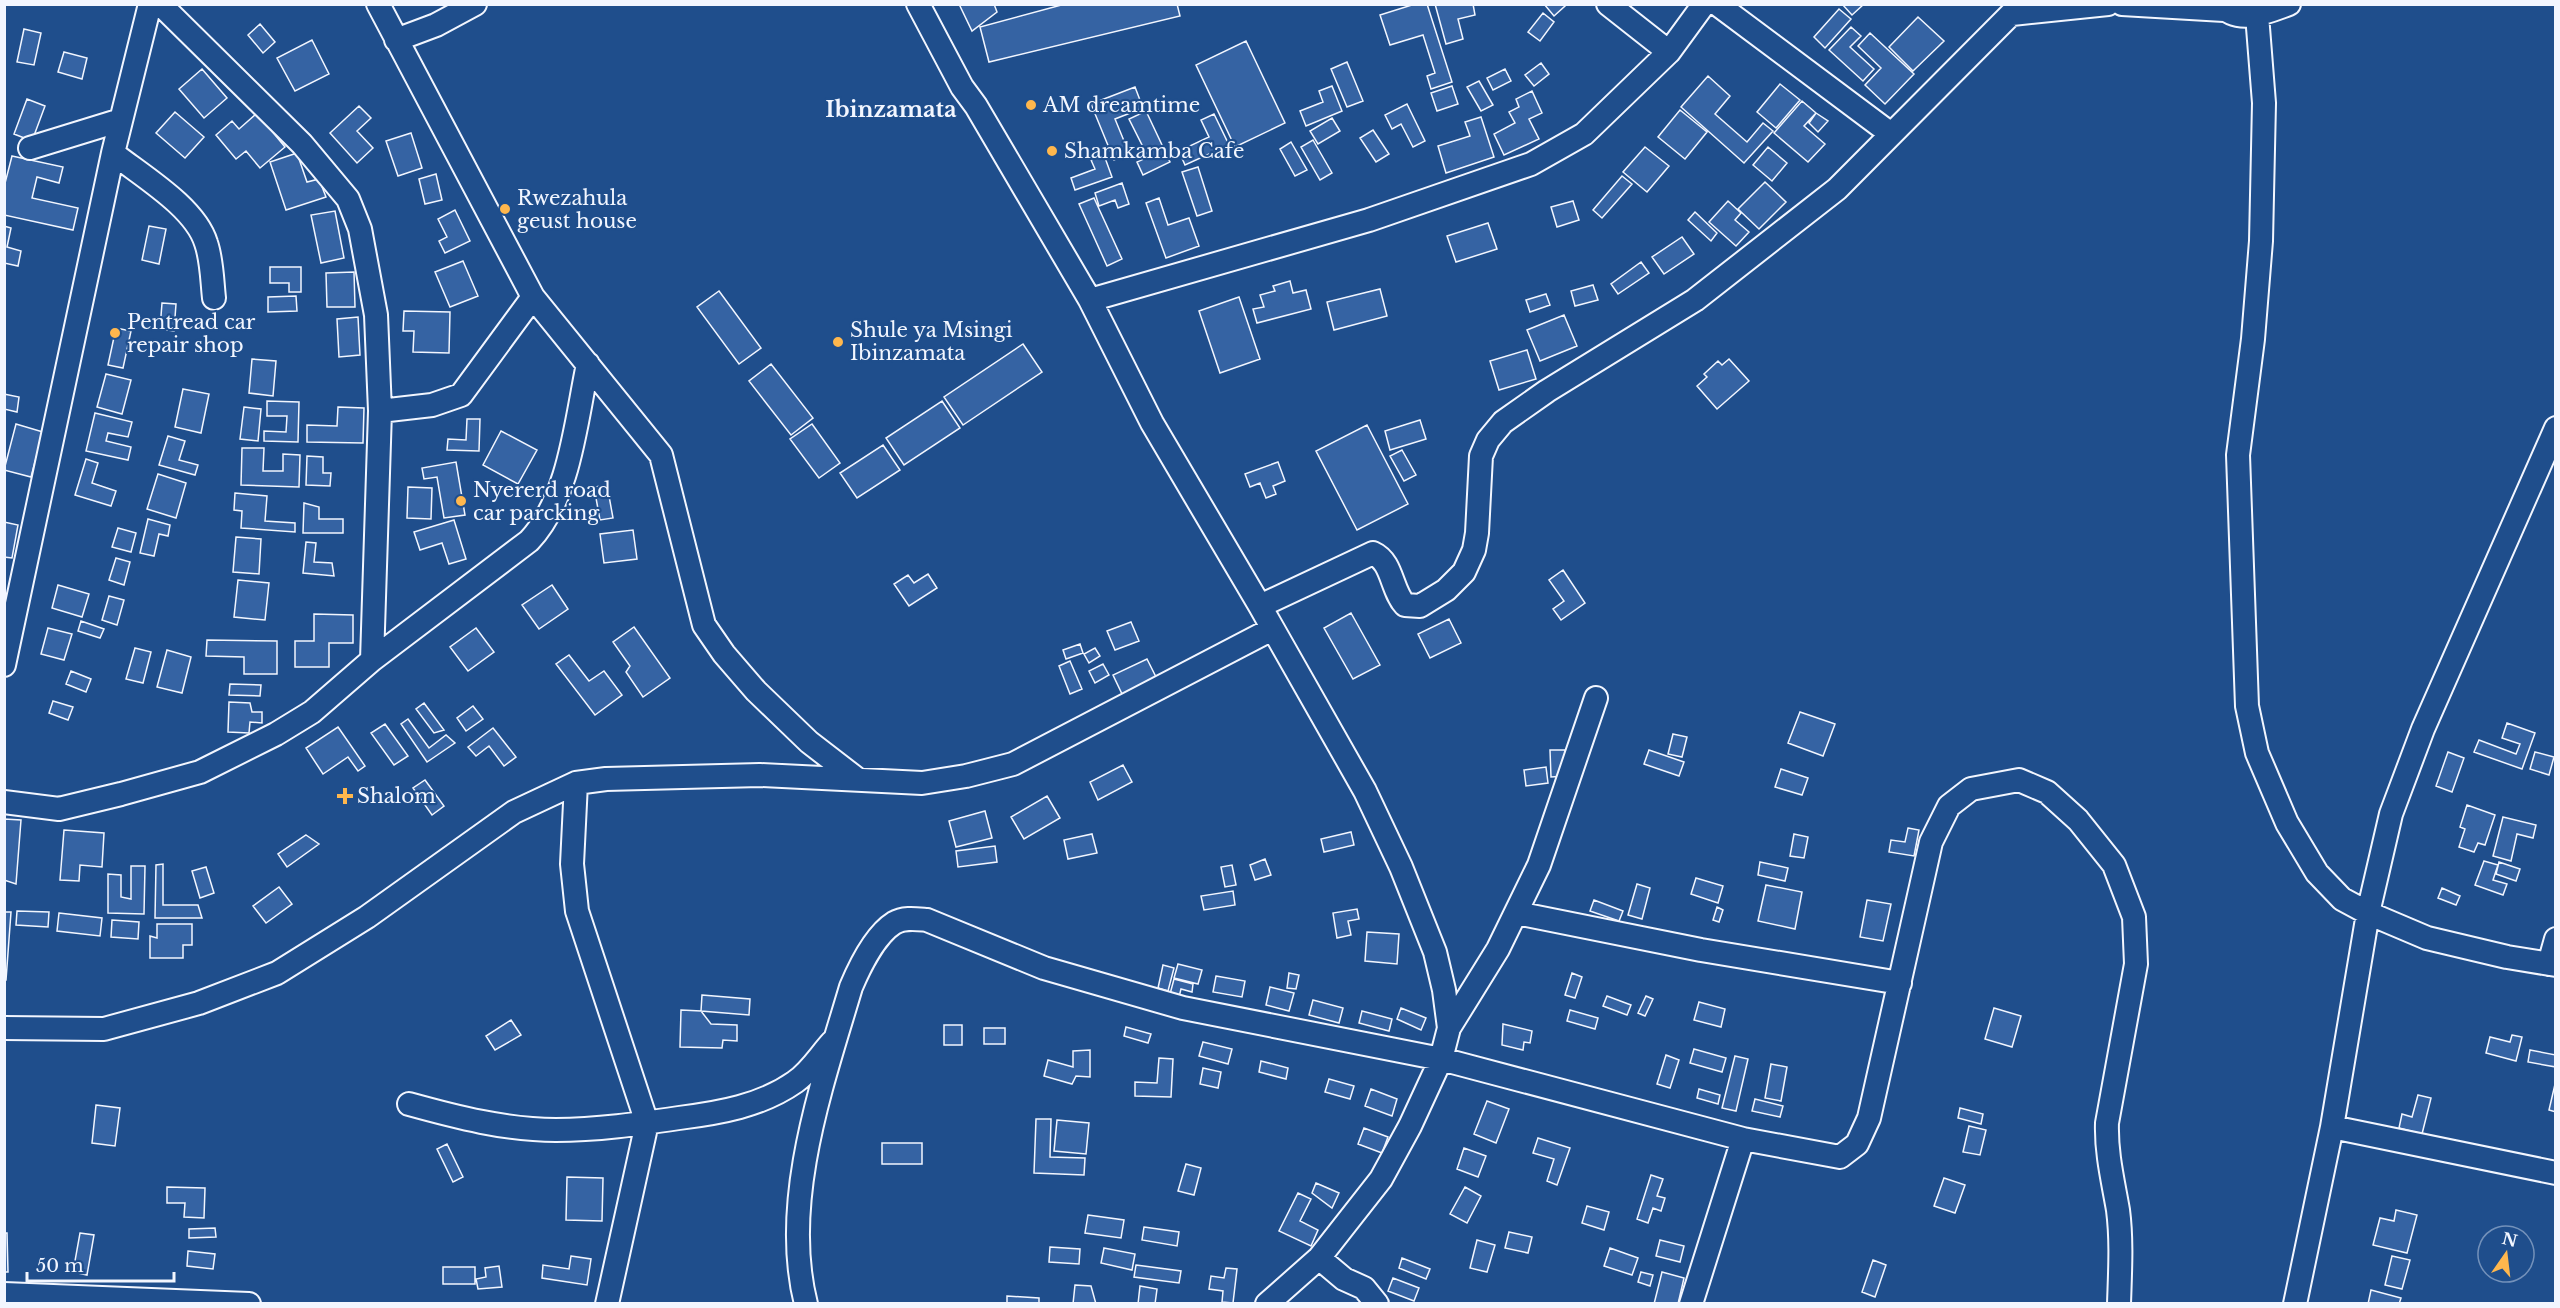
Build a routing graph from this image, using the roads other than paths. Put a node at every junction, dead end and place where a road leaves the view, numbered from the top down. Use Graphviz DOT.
graph roads {
  1 [pos="150,4"];
  2 [pos="160,4"];
  3 [pos="378,4"];
  4 [pos="475,4"];
  5 [pos="918,4"];
  6 [pos="1608,4"];
  7 [pos="1704,4"];
  8 [pos="1717,4"];
  9 [pos="2108,4"];
  10 [pos="2122,4"];
  11 [pos="2289,4"];
  12 [pos="2222,7"];
  13 [pos="2017,9"];
  14 [pos="2257,15"];
  15 [pos="396,40"];
  16 [pos="1669,52"];
  17 [pos="121,120"];
  18 [pos="1891,134"];
  19 [pos="30,148"];
  20 [pos="113,153"];
  21 [pos="533,297"];
  22 [pos="214,298"];
  23 [pos="1090,300"];
  24 [pos="588,363"];
  25 [pos="380,411"];
  26 [pos="2556,428"];
  27 [pos="1260,606"];
  28 [pos="1272,629"];
  29 [pos="372,660"];
  30 [pos="4,665"];
  31 [pos="1596,698"];
  32 [pos="857,779"];
  33 [pos="576,783"];
  34 [pos="4,802"];
  35 [pos="1517,913"];
  36 [pos="2367,913"];
  37 [pos="2556,939"];
  38 [pos="2552,964"];
  39 [pos="1900,983"];
  40 [pos="4,1028"];
  41 [pos="1449,1029"];
  42 [pos="837,1036"];
  43 [pos="1441,1059"];
  44 [pos="409,1104"];
  45 [pos="647,1123"];
  46 [pos="2332,1127"];
  47 [pos="1743,1139"];
  48 [pos="2556,1173"];
  49 [pos="1319,1258"];
  50 [pos="4,1294"];
  51 [pos="249,1304"];
  52 [pos="607,1304"];
  53 [pos="806,1304"];
  54 [pos="1267,1304"];
  55 [pos="1377,1304"];
  56 [pos="1691,1304"];
  57 [pos="2119,1304"];
  58 [pos="2295,1304"];
  1 -- 17 [label="street"];
  2 -- 25 [label="street"];
  3 -- 15 [label="street"];
  4 -- 15 [label="street"];
  5 -- 23 [label="street"];
  6 -- 16 [label="street"];
  7 -- 16 [label="street"];
  8 -- 18 [label="street"];
  9 -- 13 [label="street"];
  10 -- 12 [label="street"];
  11 -- 14 [label="street"];
  12 -- 14 [label="street"];
  13 -- 18 [label="street"];
  14 -- 36 [label="street"];
  15 -- 21 [label="street"];
  16 -- 23 [label="street"];
  17 -- 19 [label="street"];
  17 -- 20 [label="street"];
  18 -- 27 [label="street"];
  20 -- 22 [label="street"];
  20 -- 30 [label="street"];
  21 -- 24 [label="street"];
  21 -- 25 [label="street"];
  23 -- 27 [label="street"];
  24 -- 29 [label="street"];
  24 -- 32 [label="street"];
  25 -- 29 [label="street"];
  26 -- 36 [label="street"];
  27 -- 28 [label="street"];
  28 -- 32 [label="street"];
  28 -- 41 [label="street"];
  29 -- 34 [label="street"];
  31 -- 35 [label="street"];
  32 -- 33 [label="street"];
  33 -- 40 [label="street"];
  33 -- 45 [label="street"];
  35 -- 39 [label="street"];
  35 -- 41 [label="street"];
  36 -- 38 [label="street"];
  36 -- 46 [label="street"];
  37 -- 38 [label="street"];
  39 -- 47 [label="street"];
  39 -- 57 [label="street"];
  41 -- 43 [label="street"];
  42 -- 43 [label="street"];
  42 -- 45 [label="street"];
  42 -- 53 [label="street"];
  43 -- 47 [label="street"];
  43 -- 49 [label="street"];
  44 -- 45 [label="street"];
  45 -- 52 [label="street"];
  46 -- 48 [label="street"];
  46 -- 58 [label="street"];
  47 -- 56 [label="street"];
  49 -- 54 [label="street"];
  49 -- 55 [label="street"];
  50 -- 51 [label="street"];
}
